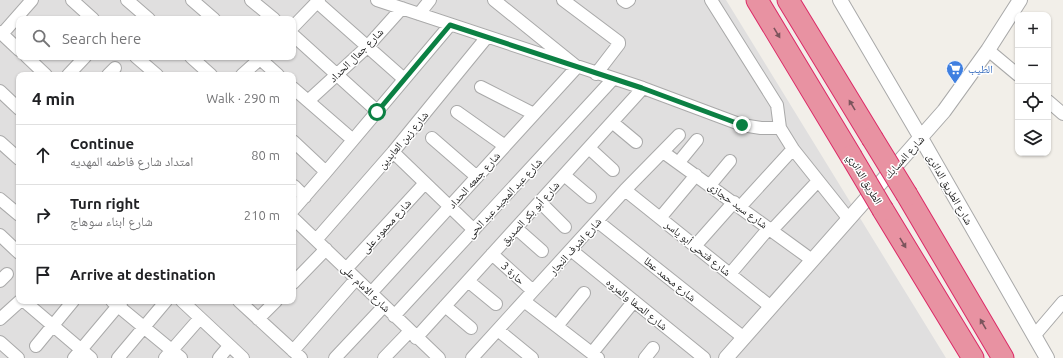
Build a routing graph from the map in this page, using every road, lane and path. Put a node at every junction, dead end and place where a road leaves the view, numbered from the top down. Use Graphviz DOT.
graph roads {
  1 [pos="32,0"];
  2 [pos="72,0"];
  3 [pos="127,0"];
  4 [pos="192,0"];
  5 [pos="252,0"];
  6 [pos="378,0"];
  7 [pos="430,0"];
  8 [pos="494,0"];
  9 [pos="563,0"];
  10 [pos="623,0"];
  11 [pos="629,0"];
  12 [pos="711,0"];
  13 [pos="757,0"];
  14 [pos="788,0"];
  15 [pos="840,0"];
  16 [pos="1020,0"];
  17 [pos="318,1"];
  18 [pos="402,8"];
  19 [pos="419,14"];
  20 [pos="17,16"];
  21 [pos="90,16"];
  22 [pos="146,16"];
  23 [pos="211,16"];
  24 [pos="271,16"];
  25 [pos="16,17"];
  26 [pos="296,24"];
  27 [pos="450,25"];
  28 [pos="1,33"];
  29 [pos="296,38"];
  30 [pos="487,38"];
  31 [pos="367,46"];
  32 [pos="16,47"];
  33 [pos="988,50"];
  34 [pos="33,60"];
  35 [pos="82,60"];
  36 [pos="139,60"];
  37 [pos="194,60"];
  38 [pos="258,60"];
  39 [pos="262,60"];
  40 [pos="577,67"];
  41 [pos="43,72"];
  42 [pos="71,72"];
  43 [pos="153,72"];
  44 [pos="208,72"];
  45 [pos="245,72"];
  46 [pos="275,72"];
  47 [pos="1015,72"];
  48 [pos="596,74"];
  49 [pos="338,75"];
  50 [pos="613,79"];
  51 [pos="404,80"];
  52 [pos="481,87"];
  53 [pos="642,88"];
  54 [pos="0,91"];
  55 [pos="296,91"];
  56 [pos="308,101"];
  57 [pos="1051,104"];
  58 [pos="16,106"];
  59 [pos="377,112"];
  60 [pos="457,112"];
  61 [pos="534,114"];
  62 [pos="1063,114"];
  63 [pos="612,122"];
  64 [pos="780,128"];
  65 [pos="679,135"];
  66 [pos="432,138"];
  67 [pos="921,138"];
  68 [pos="353,140"];
  69 [pos="697,140"];
  70 [pos="0,142"];
  71 [pos="636,142"];
  72 [pos="296,144"];
  73 [pos="505,146"];
  74 [pos="588,148"];
  75 [pos="793,149"];
  76 [pos="393,152"];
  77 [pos="663,152"];
  78 [pos="16,156"];
  79 [pos="730,161"];
  80 [pos="679,162"];
  81 [pos="613,170"];
  82 [pos="326,172"];
  83 [pos="564,175"];
  84 [pos="696,175"];
  85 [pos="477,176"];
  86 [pos="818,181"];
  87 [pos="425,183"];
  88 [pos="710,185"];
  89 [pos="296,188"];
  90 [pos="625,190"];
  91 [pos="305,197"];
  92 [pos="590,197"];
  93 [pos="0,199"];
  94 [pos="540,202"];
  95 [pos="737,205"];
  96 [pos="296,207"];
  97 [pos="450,207"];
  98 [pos="16,212"];
  99 [pos="660,218"];
  100 [pos="848,218"];
  101 [pos="296,221"];
  102 [pos="597,221"];
  103 [pos="565,227"];
  104 [pos="516,228"];
  105 [pos="771,229"];
  106 [pos="474,230"];
  107 [pos="0,235"];
  108 [pos="316,240"];
  109 [pos="695,246"];
  110 [pos="326,249"];
  111 [pos="16,250"];
  112 [pos="571,250"];
  113 [pos="542,251"];
  114 [pos="492,254"];
  115 [pos="812,260"];
  116 [pos="346,269"];
  117 [pos="730,274"];
  118 [pos="356,279"];
  119 [pos="296,280"];
  120 [pos="468,281"];
  121 [pos="533,291"];
  122 [pos="584,292"];
  123 [pos="371,293"];
  124 [pos="524,301"];
  125 [pos="634,301"];
  126 [pos="1063,302"];
  127 [pos="16,303"];
  128 [pos="27,304"];
  129 [pos="71,304"];
  130 [pos="117,304"];
  131 [pos="119,304"];
  132 [pos="163,304"];
  133 [pos="185,304"];
  134 [pos="242,304"];
  135 [pos="273,304"];
  136 [pos="496,304"];
  137 [pos="384,306"];
  138 [pos="445,306"];
  139 [pos="770,307"];
  140 [pos="3,311"];
  141 [pos="394,316"];
  142 [pos="200,318"];
  143 [pos="258,319"];
  144 [pos="53,326"];
  145 [pos="557,326"];
  146 [pos="144,327"];
  147 [pos="471,328"];
  148 [pos="498,330"];
  149 [pos="413,334"];
  150 [pos="1034,336"];
  151 [pos="744,338"];
  152 [pos="0,342"];
  153 [pos="36,346"];
  154 [pos="230,346"];
  155 [pos="653,348"];
  156 [pos="78,354"];
  157 [pos="297,354"];
  158 [pos="172,355"];
  159 [pos="595,356"];
  160 [pos="17,358"];
  161 [pos="91,358"];
  162 [pos="118,358"];
  163 [pos="219,358"];
  164 [pos="244,358"];
  165 [pos="335,358"];
  166 [pos="384,358"];
  167 [pos="438,358"];
  168 [pos="472,358"];
  169 [pos="532,358"];
  170 [pos="645,358"];
  171 [pos="704,358"];
  172 [pos="726,358"];
  173 [pos="973,358"];
  174 [pos="1003,358"];
  175 [pos="1047,358"];
  1 -- 20 [label="street"];
  2 -- 21 [label="street"];
  3 -- 22 [label="street"];
  4 -- 23 [label="street"];
  5 -- 24 [label="street"];
  6 -- 18 [label="street"];
  7 -- 19 [label="street"];
  8 -- 40 [label="street"];
  9 -- 48 [label="street"];
  10 -- 11 [label="street"];
  12 -- 64 [label="street"];
  13 -- 173 [label="highway, الطريق الدائري, one-way, bridge"];
  174 -- 14 [label="highway, one-way, bridge"];
  15 -- 67 [label="street, شارع الطريق الدائرى"];
  16 -- 33 [label="street, شارع المسابك"];
  17 -- 26 [label="street"];
  17 -- 31 [label="street"];
  18 -- 19 [label="street"];
  18 -- 31 [label="street, شارع جمال الحداد"];
  19 -- 27 [label="street"];
  25 -- 28 [label="street"];
  27 -- 30 [label="street"];
  27 -- 51 [label="street"];
  28 -- 32 [label="street"];
  29 -- 49 [label="street"];
  30 -- 40 [label="street"];
  30 -- 76 [label="street, شارع زين العابدين"];
  31 -- 49 [label="street, شارع جمال الحداد"];
  31 -- 51 [label="street"];
  33 -- 47 [label="street"];
  33 -- 67 [label="street, شارع المسابك"];
  34 -- 41 [label="street"];
  35 -- 42 [label="street"];
  36 -- 43 [label="street"];
  37 -- 44 [label="street"];
  38 -- 45 [label="street"];
  39 -- 46 [label="street"];
  40 -- 48 [label="street"];
  40 -- 61 [label="street, شارع جمعه الحداد"];
  48 -- 50 [label="street"];
  49 -- 56 [label="street, شارع جمال الحداد"];
  49 -- 59 [label="street"];
  50 -- 53 [label="street"];
  50 -- 106 [label="street, شارع عبد المجيد عبد الحى"];
  51 -- 59 [label="street"];
  52 -- 61 [label="street"];
  53 -- 63 [label="street, شارع أبو بكر الصديق"];
  53 -- 64 [label="street"];
  54 -- 58 [label="street"];
  55 -- 56 [label="street"];
  56 -- 68 [label="street"];
  57 -- 62 [label="street"];
  59 -- 68 [label="street"];
  60 -- 73 [label="street"];
  61 -- 73 [label="street, شارع جمعه الحداد"];
  63 -- 71 [label="street"];
  63 -- 74 [label="street, شارع أبو بكر الصديق"];
  64 -- 75 [label="street"];
  65 -- 77 [label="street, شارع اشرف النجار"];
  66 -- 85 [label="street"];
  67 -- 100 [label="street, شارع المسابك"];
  67 -- 150 [label="street, شارع الطريق الدائرى"];
  68 -- 82 [label="street"];
  69 -- 80 [label="street"];
  70 -- 78 [label="street"];
  72 -- 82 [label="street"];
  73 -- 85 [label="street, شارع جمعه الحداد"];
  74 -- 81 [label="street"];
  74 -- 83 [label="street, شارع أبو بكر الصديق"];
  75 -- 86 [label="street"];
  75 -- 95 [label="street"];
  76 -- 87 [label="street"];
  76 -- 108 [label="street, شارع زين العابدين"];
  77 -- 80 [label="street, شارع سيد حجازى"];
  77 -- 90 [label="street, شارع اشرف النجار"];
  79 -- 88 [label="street"];
  80 -- 84 [label="street, شارع سيد حجازى"];
  82 -- 91 [label="street"];
  83 -- 92 [label="street"];
  83 -- 94 [label="street, شارع أبو بكر الصديق"];
  84 -- 88 [label="street, شارع سيد حجازى"];
  84 -- 99 [label="street"];
  85 -- 97 [label="street, شارع جمعه الحداد"];
  86 -- 100 [label="street"];
  86 -- 105 [label="street"];
  87 -- 97 [label="street"];
  87 -- 116 [label="street, شارع محمود على"];
  88 -- 95 [label="street, شارع سيد حجازى"];
  89 -- 91 [label="street"];
  90 -- 99 [label="street, شارع فتحى أبو ياسر"];
  90 -- 102 [label="street, شارع اشرف النجار"];
  91 -- 96 [label="street"];
  93 -- 98 [label="street"];
  94 -- 103 [label="street"];
  94 -- 104 [label="street, شارع أبو بكر الصديق"];
  95 -- 105 [label="street, شارع سيد حجازى"];
  95 -- 109 [label="street"];
  97 -- 106 [label="street"];
  97 -- 123 [label="street, شارع جمعه الحداد"];
  99 -- 109 [label="street, شارع فتحى أبو ياسر"];
  100 -- 115 [label="street, شارع المسابك"];
  101 -- 108 [label="street, شارع الامام على"];
  102 -- 112 [label="street, شارع اشرف النجار"];
  102 -- 151 [label="street, شارع محمد عطا"];
  104 -- 113 [label="street"];
  104 -- 114 [label="street, شارع أبو بكر الصديق"];
  105 -- 115 [label="street, شارع سيد حجازى"];
  105 -- 117 [label="street"];
  106 -- 141 [label="street, شارع عبد المجيد عبد الحى"];
  107 -- 111 [label="street"];
  108 -- 110 [label="street, شارع الامام على"];
  109 -- 117 [label="street, شارع فتحى أبو ياسر"];
  110 -- 116 [label="street, شارع الامام على"];
  110 -- 119 [label="street"];
  112 -- 121 [label="street, شارع اشرف النجار"];
  112 -- 125 [label="street, شارع الصفا والمروه"];
  114 -- 120 [label="street, شارع أبو بكر الصديق"];
  114 -- 121 [label="street, حارة 3"];
  115 -- 139 [label="street, شارع المسابك"];
  116 -- 118 [label="street, شارع الامام على"];
  117 -- 139 [label="street, شارع فتحى أبو ياسر"];
  118 -- 123 [label="street, شارع الامام على"];
  118 -- 157 [label="street"];
  120 -- 136 [label="street"];
  120 -- 138 [label="street, شارع أبو بكر الصديق"];
  121 -- 124 [label="street, شارع اشرف النجار"];
  122 -- 145 [label="street"];
  123 -- 137 [label="street, شارع الامام على"];
  124 -- 145 [label="street"];
  124 -- 148 [label="street, شارع اشرف النجار"];
  125 -- 159 [label="street"];
  125 -- 171 [label="street, شارع الصفا والمروه"];
  126 -- 150 [label="street"];
  127 -- 140 [label="street"];
  128 -- 144 [label="street"];
  129 -- 144 [label="street"];
  130 -- 156 [label="street"];
  131 -- 146 [label="street"];
  132 -- 146 [label="street"];
  133 -- 142 [label="street"];
  134 -- 143 [label="street"];
  135 -- 143 [label="street"];
  137 -- 141 [label="street, شارع الامام على"];
  137 -- 165 [label="street"];
  138 -- 147 [label="street"];
  138 -- 149 [label="street, شارع أبو بكر الصديق"];
  139 -- 151 [label="street, شارع المسابك"];
  141 -- 149 [label="street, شارع الامام على"];
  142 -- 154 [label="street"];
  142 -- 158 [label="street"];
  143 -- 157 [label="street"];
  144 -- 153 [label="street"];
  144 -- 156 [label="street"];
  145 -- 159 [label="street"];
  146 -- 158 [label="street"];
  146 -- 162 [label="street"];
  148 -- 168 [label="street, شارع اشرف النجار"];
  148 -- 169 [label="street"];
  149 -- 166 [label="street, شارع أبو بكر الصديق"];
  149 -- 167 [label="street, شارع الامام على"];
  150 -- 175 [label="street, شارع الطريق الدائرى"];
  151 -- 172 [label="street, شارع المسابك"];
  152 -- 160 [label="street"];
  154 -- 163 [label="street"];
  154 -- 164 [label="street"];
  155 -- 170 [label="street"];
  156 -- 161 [label="street"];
}
